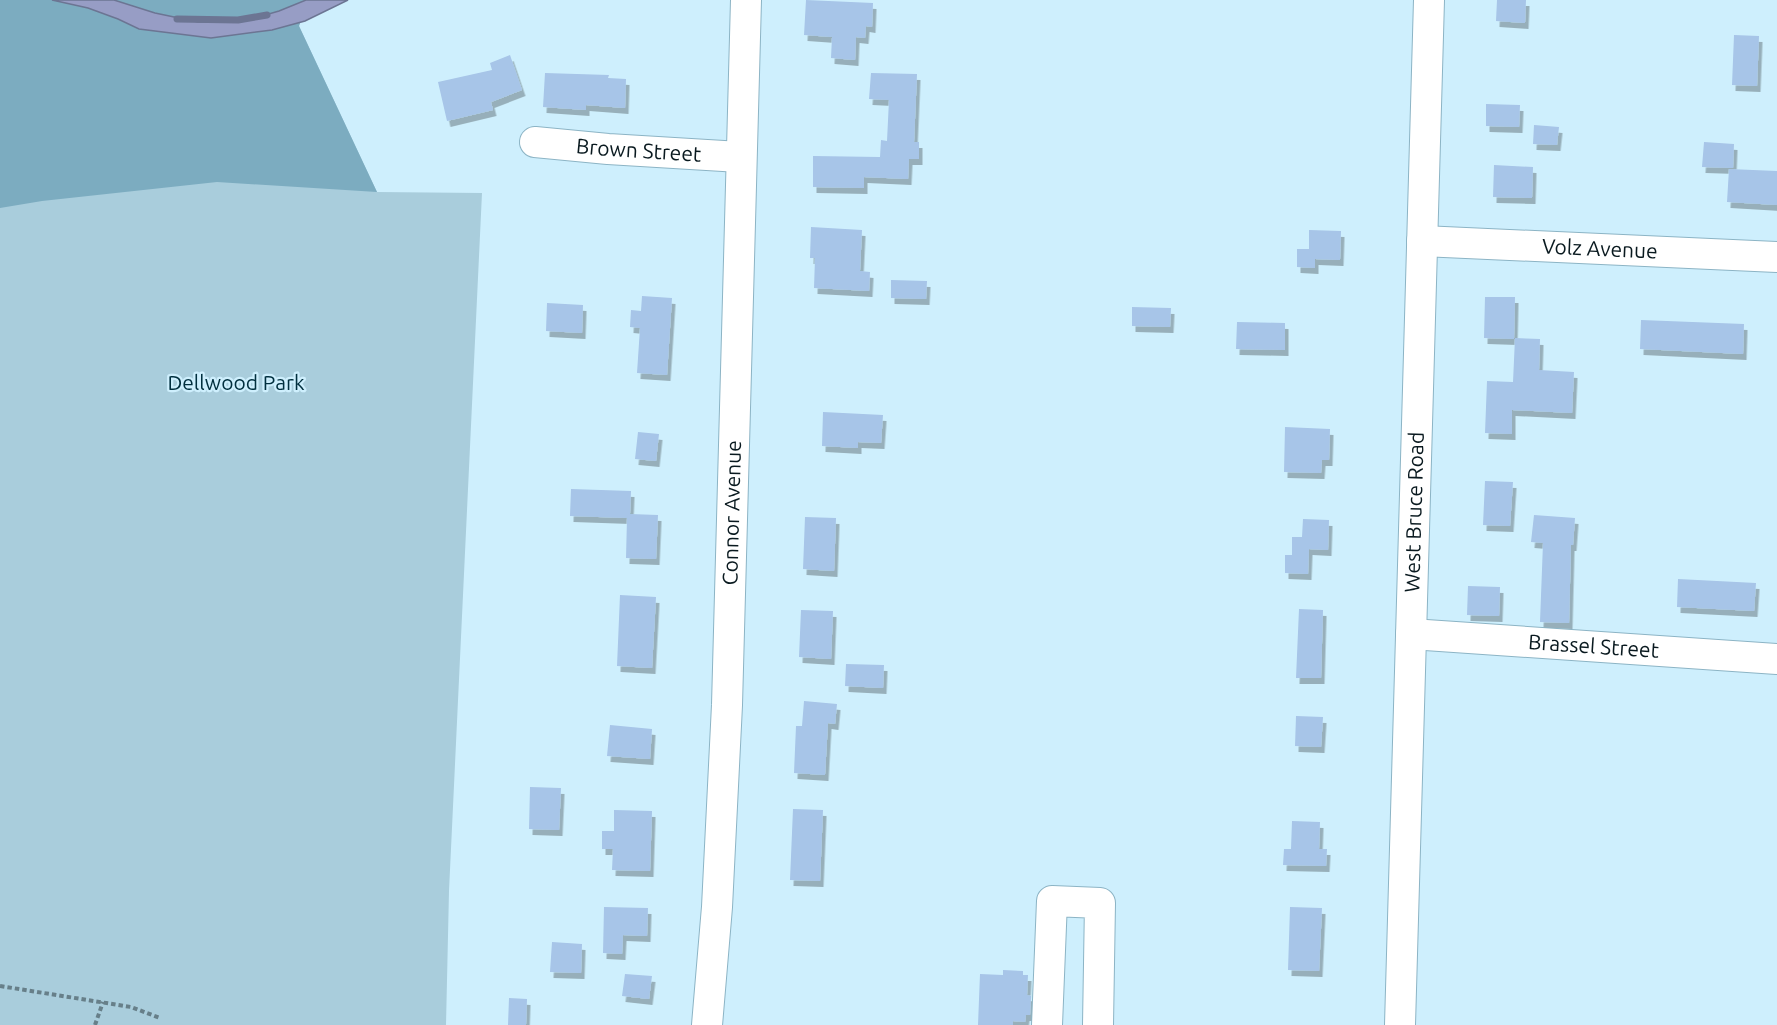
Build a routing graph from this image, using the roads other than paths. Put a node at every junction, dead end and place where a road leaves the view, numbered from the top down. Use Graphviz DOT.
graph roads {
  1 [pos="746,0"];
  2 [pos="1429,0"];
  3 [pos="535,142"];
  4 [pos="740,157"];
  5 [pos="1422,241"];
  6 [pos="1777,257"];
  7 [pos="1411,634"];
  8 [pos="1777,658"];
  9 [pos="707,1025"];
  10 [pos="1047,1025"];
  11 [pos="1098,1025"];
  12 [pos="1400,1025"];
  1 -- 4 [label="street, Connor Avenue"];
  2 -- 5 [label="street, West Bruce Road"];
  3 -- 4 [label="street, Brown Street"];
  4 -- 9 [label="street, Connor Avenue"];
  5 -- 6 [label="street, Volz Avenue"];
  5 -- 7 [label="street, West Bruce Road"];
  7 -- 8 [label="street, Brassel Street"];
  7 -- 12 [label="street, West Bruce Road"];
  10 -- 11 [label="street"];
}
